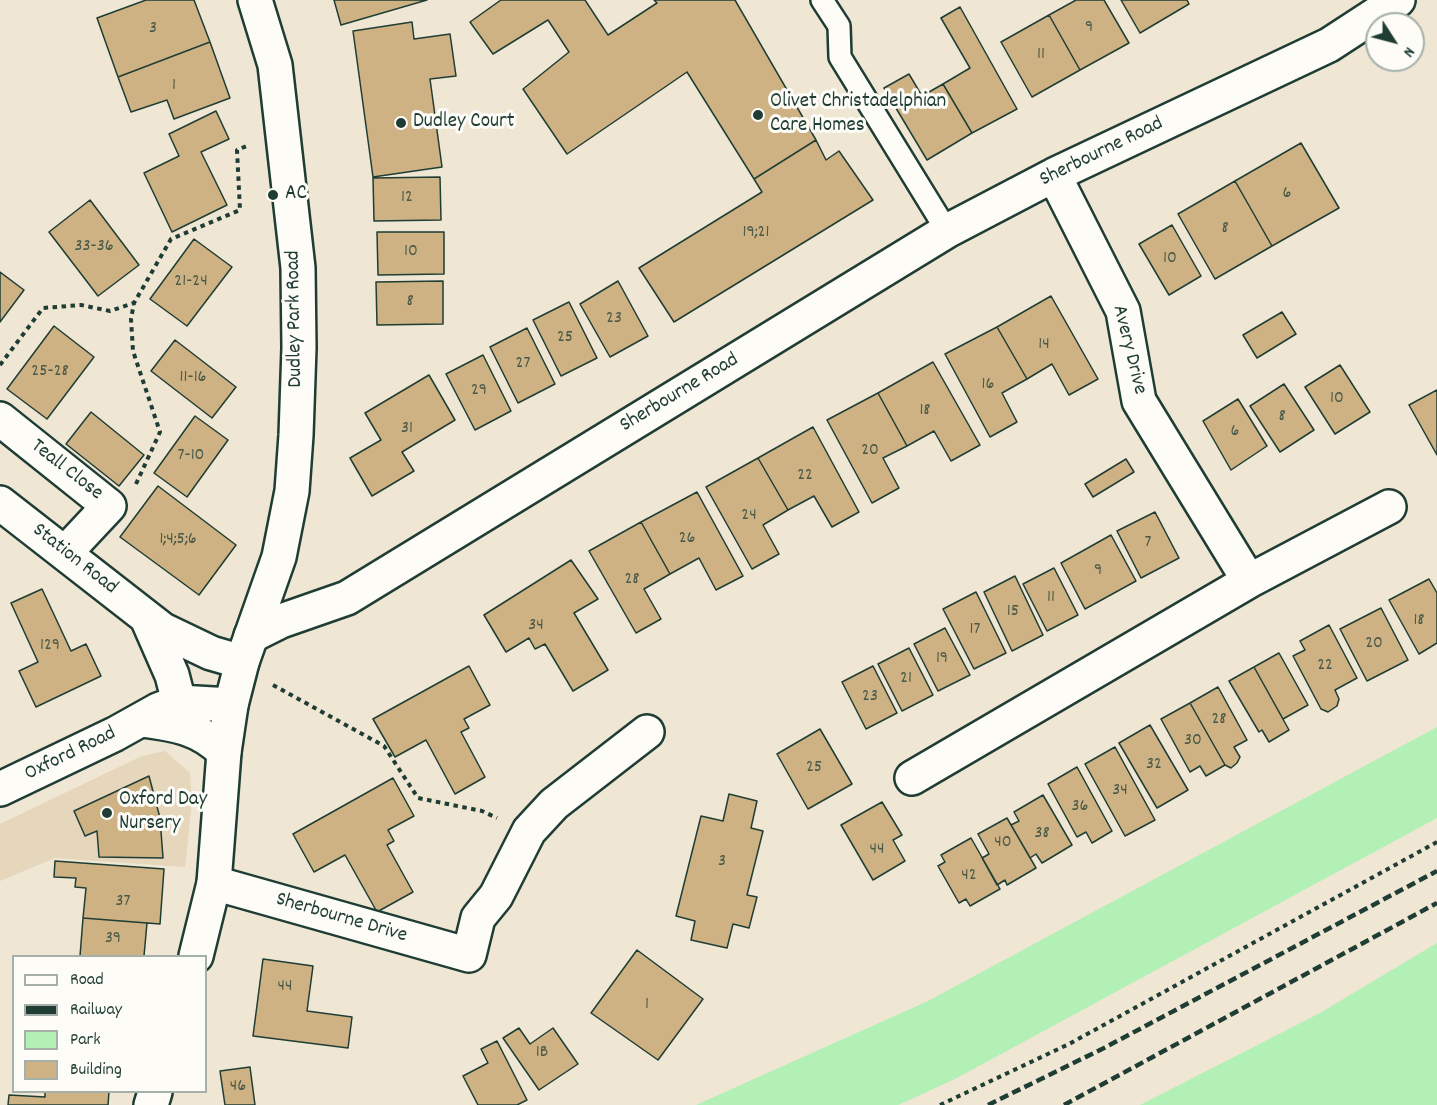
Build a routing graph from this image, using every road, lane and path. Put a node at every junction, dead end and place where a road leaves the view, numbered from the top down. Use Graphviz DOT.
graph roads {
  1 [pos="255,0"];
  2 [pos="822,0"];
  3 [pos="1398,0"];
  4 [pos="246,146"];
  5 [pos="1054,175"];
  6 [pos="947,231"];
  7 [pos="134,303"];
  8 [pos="0,364"];
  9 [pos="0,419"];
  10 [pos="0,503"];
  11 [pos="109,506"];
  12 [pos="1389,507"];
  13 [pos="65,553"];
  14 [pos="1249,581"];
  15 [pos="147,618"];
  16 [pos="245,655"];
  17 [pos="179,702"];
  18 [pos="231,705"];
  19 [pos="142,720"];
  20 [pos="647,732"];
  21 [pos="224,752"];
  22 [pos="912,778"];
  23 [pos="0,789"];
  24 [pos="529,831"];
  25 [pos="1437,842"];
  26 [pos="214,884"];
  27 [pos="196,955"];
  28 [pos="940,1105"];
  1 -- 16 [label="street, Dudley Park Road"];
  2 -- 6 [label="lane"];
  3 -- 5 [label="street, Sherbourne Road"];
  4 -- 7 [label="path"];
  5 -- 6 [label="street, Sherbourne Road"];
  5 -- 14 [label="street, Avery Drive"];
  6 -- 16 [label="street, Sherbourne Road"];
  7 -- 8 [label="path"];
  7 -- 11 [label="path"];
  9 -- 11 [label="street, Teall Close"];
  10 -- 13 [label="street, Station Road"];
  11 -- 13 [label="street, Teall Close"];
  12 -- 14 [label="street"];
  13 -- 15 [label="street, Station Road"];
  14 -- 22 [label="street"];
  15 -- 16 [label="street, Station Road"];
  15 -- 17 [label="street, Station Road"];
  16 -- 18 [label="street"];
  16 -- 24 [label="path"];
  17 -- 18 [label="street, Oxford Road"];
  17 -- 19 [label="street, Oxford Road"];
  18 -- 21 [label="street"];
  19 -- 21 [label="street, Oxford Road"];
  19 -- 23 [label="street, Oxford Road"];
  20 -- 24 [label="street"];
  21 -- 26 [label="street"];
  24 -- 26 [label="street, Sherbourne Drive"];
  25 -- 28 [label="path"];
  26 -- 27 [label="street"];
}
